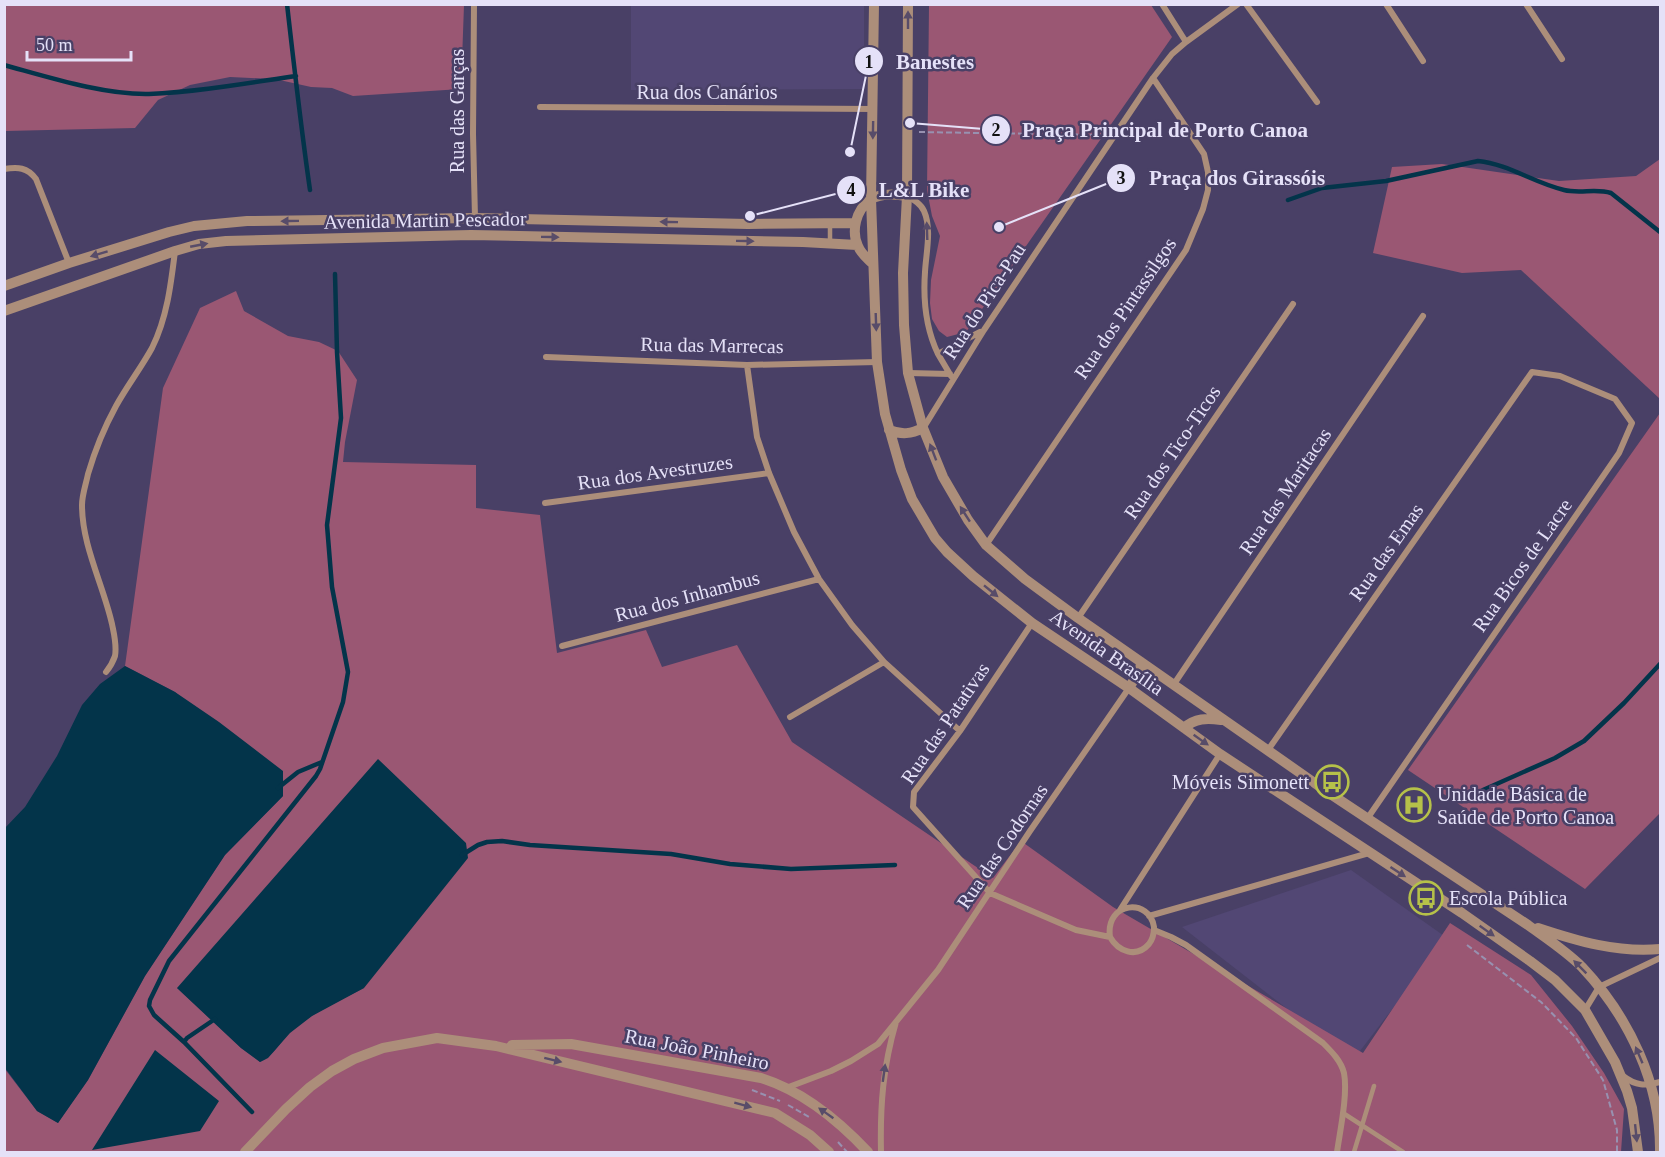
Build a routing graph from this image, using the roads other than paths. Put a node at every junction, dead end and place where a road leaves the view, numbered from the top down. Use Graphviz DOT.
graph roads {
  1 [pos="474,4"];
  2 [pos="874,4"];
  3 [pos="908,4"];
  4 [pos="1162,4"];
  5 [pos="1238,4"];
  6 [pos="1246,4"];
  7 [pos="1386,4"];
  8 [pos="1526,4"];
  9 [pos="1186,42"];
  10 [pos="1562,59"];
  11 [pos="1423,61"];
  12 [pos="1153,78"];
  13 [pos="1317,102"];
  14 [pos="540,107"];
  15 [pos="873,109"];
  16 [pos="4,169"];
  17 [pos="907,196"];
  18 [pos="871,199"];
  19 [pos="475,218"];
  20 [pos="855,223"];
  21 [pos="830,224"];
  22 [pos="830,244"];
  23 [pos="857,245"];
  24 [pos="175,251"];
  25 [pos="69,263"];
  26 [pos="873,264"];
  27 [pos="4,286"];
  28 [pos="1293,304"];
  29 [pos="4,311"];
  30 [pos="1423,316"];
  31 [pos="984,330"];
  32 [pos="938,354"];
  33 [pos="546,357"];
  34 [pos="878,362"];
  35 [pos="747,365"];
  36 [pos="1532,372"];
  37 [pos="908,373"];
  38 [pos="952,376"];
  39 [pos="923,428"];
  40 [pos="889,430"];
  41 [pos="769,473"];
  42 [pos="545,503"];
  43 [pos="986,544"];
  44 [pos="819,579"];
  45 [pos="1078,618"];
  46 [pos="1032,622"];
  47 [pos="562,646"];
  48 [pos="884,662"];
  49 [pos="1141,662"];
  50 [pos="106,672"];
  51 [pos="1174,684"];
  52 [pos="1128,688"];
  53 [pos="790,717"];
  54 [pos="1224,721"];
  55 [pos="1184,728"];
  56 [pos="960,731"];
  57 [pos="1268,750"];
  58 [pos="1220,754"];
  59 [pos="1367,819"];
  60 [pos="1369,853"];
  61 [pos="990,893"];
  62 [pos="1120,910"];
  63 [pos="1149,915"];
  64 [pos="1528,925"];
  65 [pos="1154,930"];
  66 [pos="1110,938"];
  67 [pos="1660,949"];
  68 [pos="1660,958"];
  69 [pos="1599,987"];
  70 [pos="1585,1010"];
  71 [pos="897,1018"];
  72 [pos="496,1046"];
  73 [pos="1620,1074"];
  74 [pos="1656,1083"];
  75 [pos="1374,1086"];
  76 [pos="786,1088"];
  77 [pos="1342,1113"];
  78 [pos="1362,1125"];
  79 [pos="245,1152"];
  80 [pos="829,1152"];
  81 [pos="868,1152"];
  82 [pos="881,1152"];
  83 [pos="1337,1152"];
  84 [pos="1354,1152"];
  85 [pos="1403,1152"];
  86 [pos="1638,1152"];
  87 [pos="1660,1152"];
  1 -- 19 [label="street, Rua das Garças"];
  2 -- 15 [label="street, Avenida Brasília"];
  17 -- 3 [label="street, Avenida Brasília, one-way"];
  4 -- 9 [label="street"];
  5 -- 9 [label="street, Rua do Pica-Pau"];
  6 -- 13 [label="street"];
  7 -- 11 [label="street"];
  8 -- 10 [label="street"];
  9 -- 12 [label="street, Rua do Pica-Pau"];
  12 -- 31 [label="street, Rua do Pica-Pau"];
  12 -- 43 [label="street, Rua dos Pintassilgos"];
  14 -- 15 [label="street, Rua dos Canários"];
  15 -- 18 [label="street, Avenida Brasília, one-way"];
  16 -- 25 [label="street"];
  17 -- 18 [label="street"];
  32 -- 17 [label="street, one-way"];
  17 -- 37 [label="street, Avenida Brasília"];
  18 -- 20 [label="street"];
  18 -- 26 [label="street, Avenida Brasília"];
  21 -- 19 [label="street, Avenida Martin Pescador, one-way"];
  19 -- 25 [label="street, Avenida Martin Pescador, one-way"];
  20 -- 21 [label="street, Avenida Martin Pescador"];
  20 -- 23 [label="street"];
  21 -- 22 [label="lane"];
  22 -- 23 [label="street, Avenida Martin Pescador"];
  24 -- 22 [label="street, Avenida Martin Pescador, one-way"];
  23 -- 26 [label="street"];
  24 -- 29 [label="street, Avenida Martin Pescador"];
  24 -- 50 [label="street"];
  25 -- 27 [label="street, Avenida Martin Pescador"];
  26 -- 34 [label="street, Avenida Brasília, one-way"];
  28 -- 45 [label="street, Rua dos Tico-Ticos"];
  30 -- 51 [label="street, Rua das Maritacas"];
  31 -- 32 [label="street"];
  31 -- 38 [label="street, Rua do Pica-Pau"];
  32 -- 38 [label="street"];
  33 -- 35 [label="street, Rua das Marrecas"];
  34 -- 35 [label="street, Rua das Marrecas"];
  34 -- 40 [label="street, Avenida Brasília"];
  35 -- 41 [label="street"];
  36 -- 57 [label="street, Rua das Emas"];
  36 -- 59 [label="street, Rua Bicos de Lacre"];
  37 -- 38 [label="street"];
  37 -- 39 [label="street, Avenida Brasília"];
  38 -- 39 [label="street, Rua do Pica-Pau"];
  39 -- 40 [label="street"];
  43 -- 39 [label="street, Avenida Brasília, one-way"];
  40 -- 46 [label="street, Avenida Brasília, one-way"];
  41 -- 42 [label="street, Rua dos Avestruzes"];
  41 -- 44 [label="street"];
  43 -- 45 [label="street, Avenida Brasília"];
  44 -- 47 [label="street, Rua dos Inhambus"];
  44 -- 48 [label="street"];
  45 -- 49 [label="street, Avenida Brasília"];
  46 -- 52 [label="street, Avenida Brasília"];
  46 -- 56 [label="street, Rua das Patativas"];
  48 -- 53 [label="street"];
  48 -- 56 [label="street"];
  49 -- 51 [label="street, Avenida Brasília"];
  49 -- 52 [label="street"];
  51 -- 54 [label="street, Avenida Brasília"];
  52 -- 55 [label="street, Avenida Brasília"];
  52 -- 61 [label="street, Rua das Codornas"];
  54 -- 55 [label="street"];
  54 -- 57 [label="street, Avenida Brasília"];
  55 -- 58 [label="street, Avenida Brasília, one-way"];
  56 -- 61 [label="street, Rua das Patativas"];
  57 -- 59 [label="street, Avenida Brasília"];
  58 -- 60 [label="street, Avenida Brasília"];
  58 -- 62 [label="street"];
  59 -- 64 [label="street, Avenida Brasília"];
  60 -- 63 [label="street"];
  60 -- 70 [label="street, Avenida Brasília, one-way"];
  61 -- 66 [label="street"];
  61 -- 71 [label="street, Rua das Codornas"];
  62 -- 63 [label="street"];
  62 -- 66 [label="street"];
  63 -- 65 [label="street"];
  64 -- 67 [label="street"];
  69 -- 64 [label="street, Avenida Brasília, one-way"];
  65 -- 66 [label="street"];
  65 -- 77 [label="street"];
  68 -- 69 [label="street"];
  69 -- 70 [label="street"];
  74 -- 69 [label="street, Avenida Brasília, one-way"];
  70 -- 73 [label="street, Avenida Brasília"];
  71 -- 76 [label="street, Rua das Codornas"];
  82 -- 71 [label="street, Rua das Codornas, one-way"];
  72 -- 76 [label="street, Rua João Pinheiro"];
  72 -- 79 [label="street, Rua João Pinheiro"];
  72 -- 80 [label="street, Rua João Pinheiro, one-way"];
  73 -- 74 [label="street"];
  73 -- 86 [label="street, Avenida Brasília, one-way"];
  74 -- 87 [label="street, Avenida Brasília"];
  75 -- 78 [label="lane"];
  81 -- 76 [label="street, Rua João Pinheiro, one-way"];
  77 -- 78 [label="lane"];
  77 -- 83 [label="street"];
  78 -- 84 [label="lane"];
  78 -- 85 [label="lane"];
}
